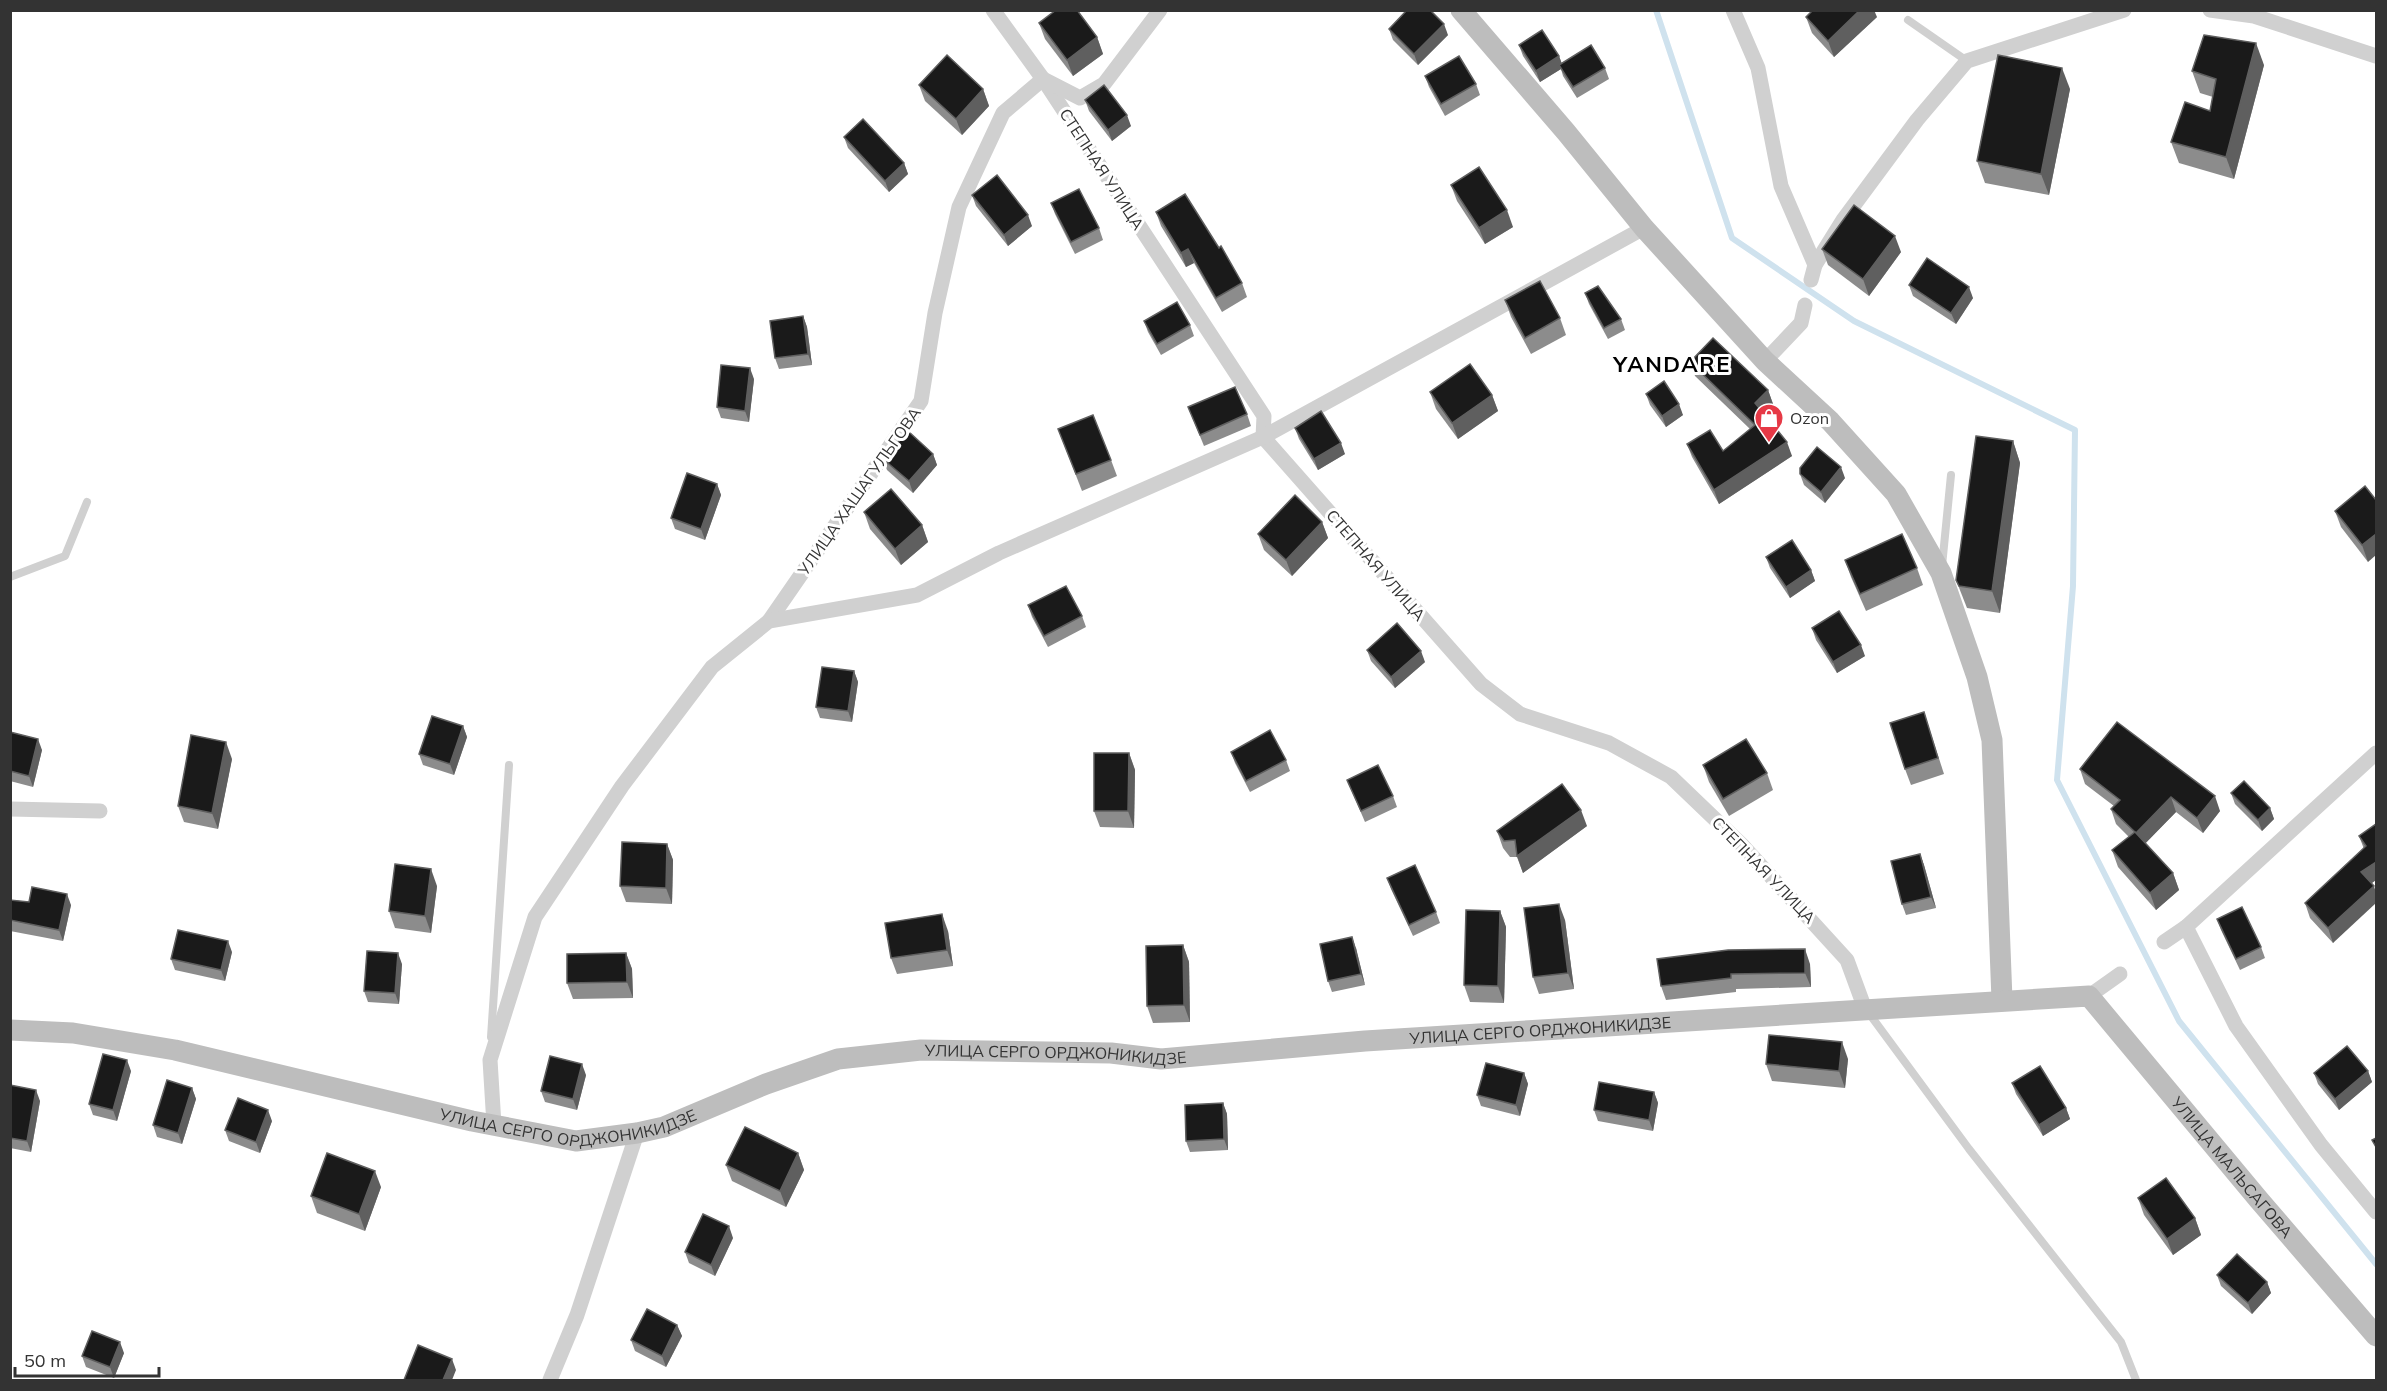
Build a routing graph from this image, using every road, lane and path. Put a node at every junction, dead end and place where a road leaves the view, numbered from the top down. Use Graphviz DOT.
graph roads {
  1 [pos="993,10"];
  2 [pos="1160,10"];
  3 [pos="1461,10"];
  4 [pos="1733,10"];
  5 [pos="2124,10"];
  6 [pos="2210,10"];
  7 [pos="1908,20"];
  8 [pos="2376,56"];
  9 [pos="1967,61"];
  10 [pos="1043,79"];
  11 [pos="1644,228"];
  12 [pos="1815,265"];
  13 [pos="1811,280"];
  14 [pos="1805,305"];
  15 [pos="1766,361"];
  16 [pos="1263,437"];
  17 [pos="1951,475"];
  18 [pos="87,502"];
  19 [pos="1941,573"];
  20 [pos="10,577"];
  21 [pos="769,621"];
  22 [pos="2376,753"];
  23 [pos="508,765"];
  24 [pos="10,809"];
  25 [pos="100,811"];
  26 [pos="2186,927"];
  27 [pos="2164,942"];
  28 [pos="2120,974"];
  29 [pos="2089,996"];
  30 [pos="2002,1000"];
  31 [pos="1865,1009"];
  32 [pos="10,1030"];
  33 [pos="490,1060"];
  34 [pos="494,1125"];
  35 [pos="637,1134"];
  36 [pos="2376,1212"];
  37 [pos="2376,1336"];
  38 [pos="550,1380"];
  39 [pos="2136,1380"];
  1 -- 10 [label="street, СТЕПНАЯ УЛИЦА"];
  2 -- 10 [label="street"];
  3 -- 11 [label="street"];
  4 -- 12 [label="street"];
  5 -- 9 [label="street"];
  6 -- 8 [label="street"];
  7 -- 9 [label="lane"];
  9 -- 12 [label="street"];
  10 -- 16 [label="street, СТЕПНАЯ УЛИЦА"];
  10 -- 21 [label="street, УЛИЦА ХАШАГУЛЬГОВА"];
  11 -- 15 [label="street"];
  11 -- 16 [label="street"];
  12 -- 13 [label="street"];
  14 -- 15 [label="street"];
  15 -- 19 [label="street"];
  16 -- 21 [label="street"];
  16 -- 31 [label="street, СТЕПНАЯ УЛИЦА"];
  17 -- 19 [label="lane"];
  18 -- 20 [label="lane"];
  19 -- 30 [label="street"];
  21 -- 33 [label="street"];
  22 -- 26 [label="street"];
  23 -- 33 [label="lane"];
  24 -- 25 [label="street"];
  26 -- 27 [label="street"];
  26 -- 36 [label="street"];
  28 -- 29 [label="street"];
  29 -- 30 [label="street, УЛИЦА СЕРГО ОРДЖОНИКИДЗЕ"];
  29 -- 37 [label="street, УЛИЦА МАЛЬСАГОВА"];
  30 -- 31 [label="street, УЛИЦА СЕРГО ОРДЖОНИКИДЗЕ"];
  31 -- 35 [label="street, УЛИЦА СЕРГО ОРДЖОНИКИДЗЕ"];
  31 -- 39 [label="lane"];
  32 -- 34 [label="street, УЛИЦА СЕРГО ОРДЖОНИКИДЗЕ"];
  33 -- 34 [label="street"];
  34 -- 35 [label="street, УЛИЦА СЕРГО ОРДЖОНИКИДЗЕ"];
  35 -- 38 [label="street"];
}
